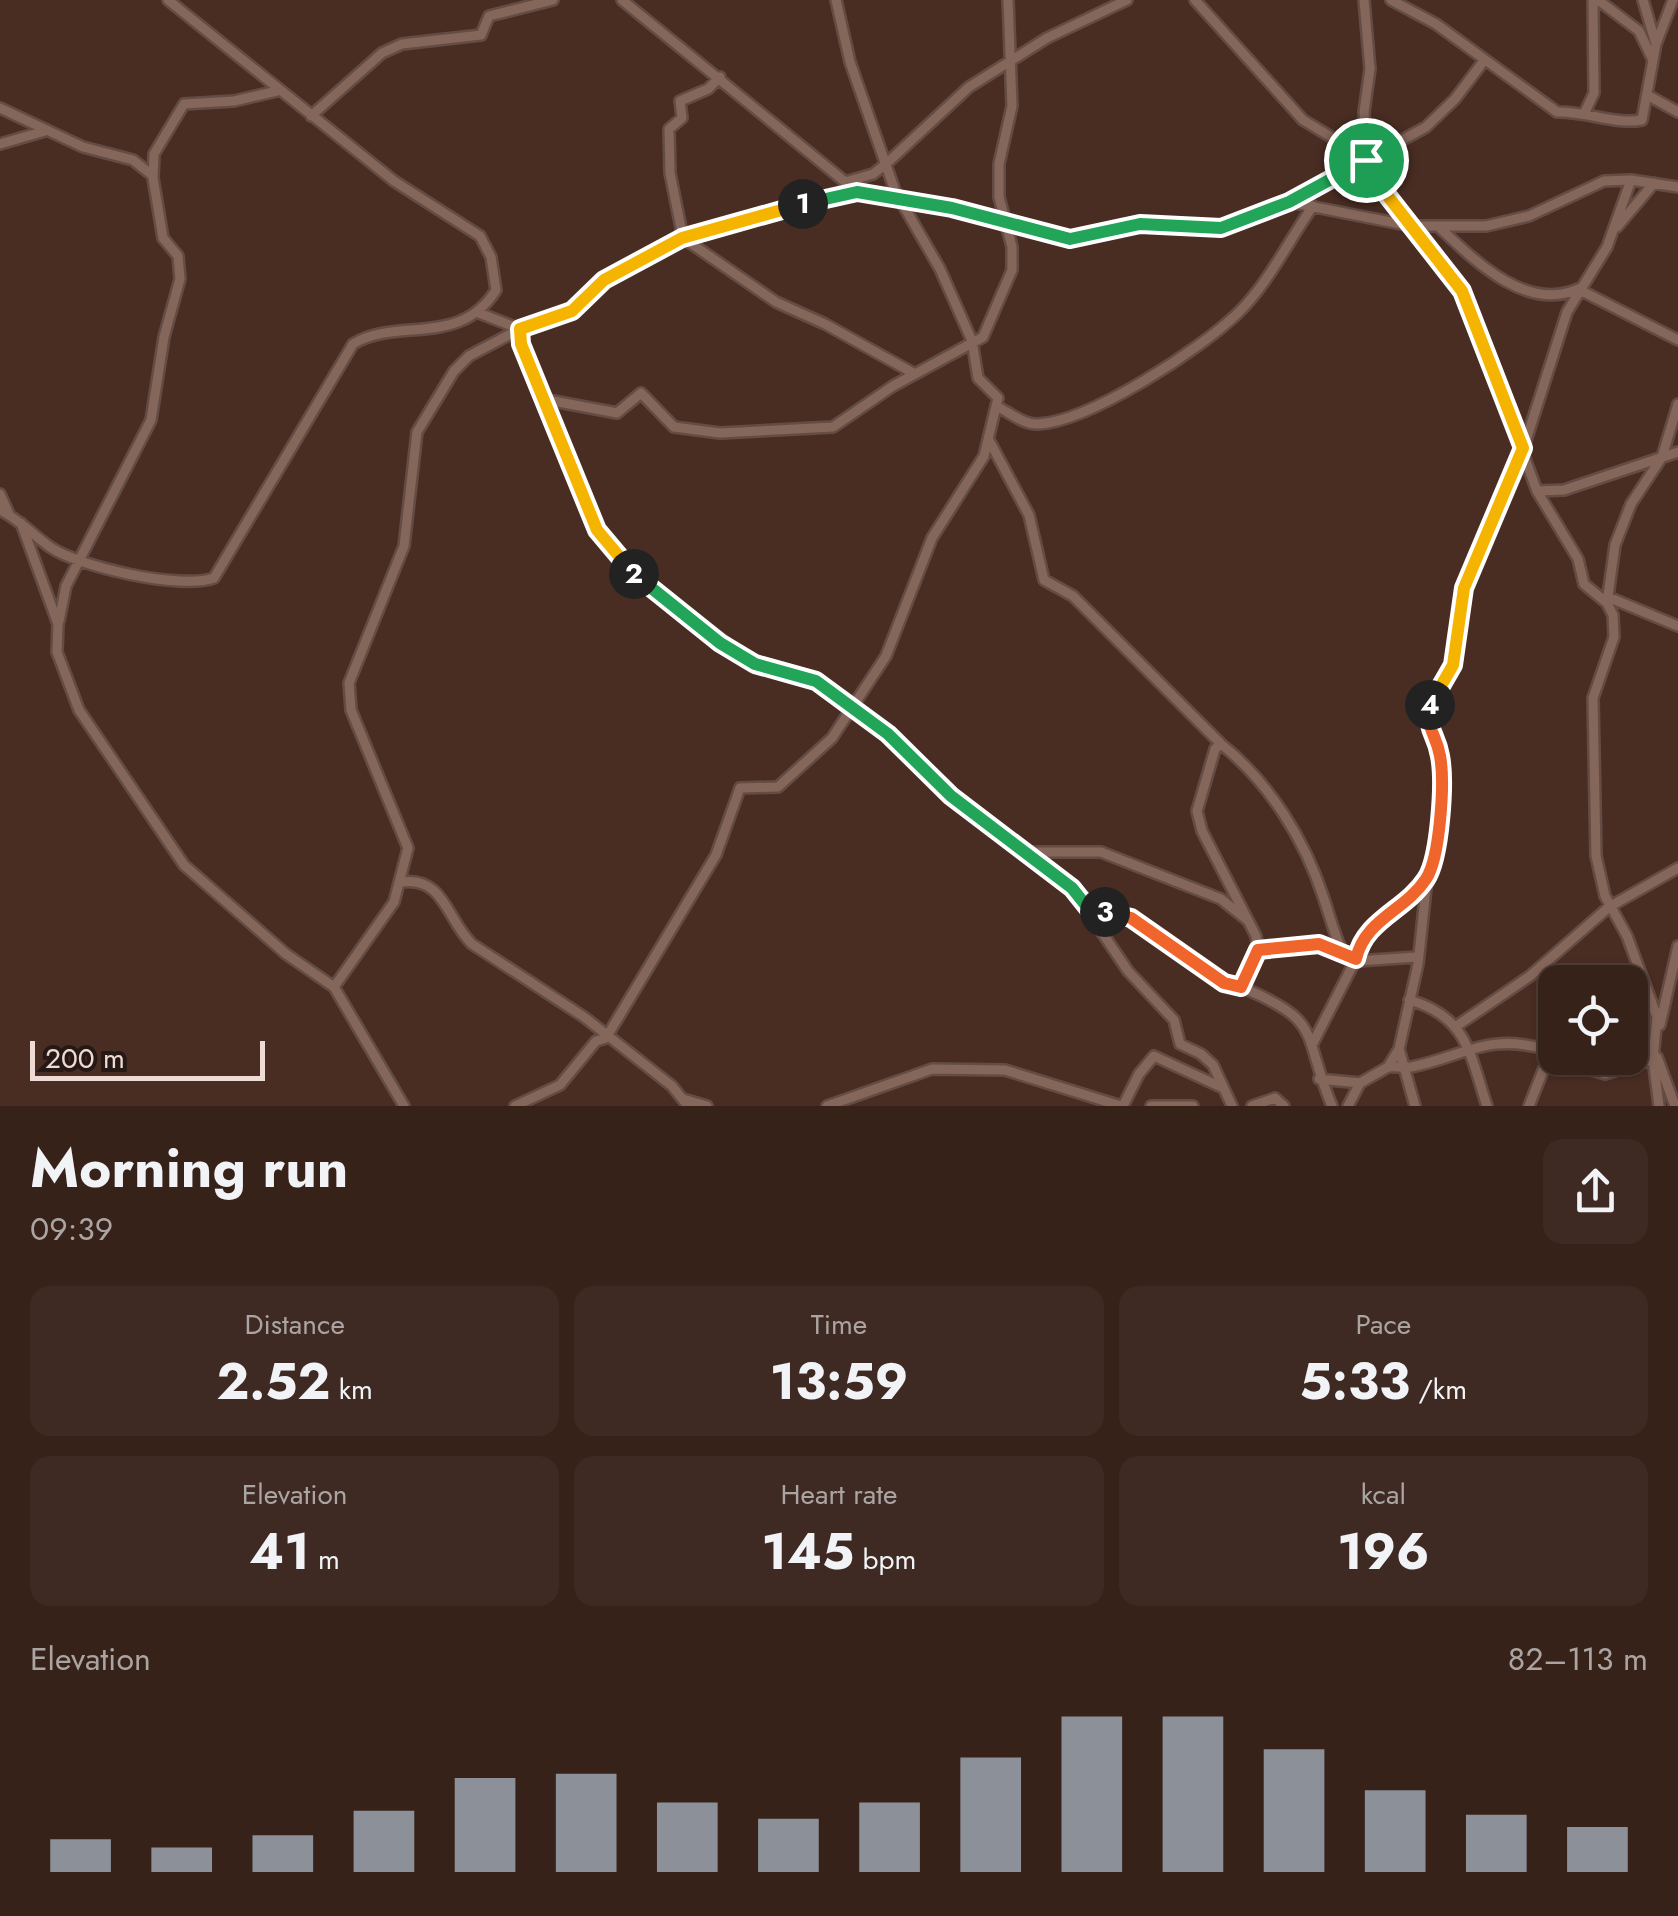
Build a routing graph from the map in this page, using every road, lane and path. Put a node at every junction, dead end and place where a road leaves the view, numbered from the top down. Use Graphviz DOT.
graph roads {
  1 [pos="168,0"];
  2 [pos="554,0"];
  3 [pos="622,0"];
  4 [pos="836,0"];
  5 [pos="1008,0"];
  6 [pos="1127,0"];
  7 [pos="1196,0"];
  8 [pos="1364,0"];
  9 [pos="1390,0"];
  10 [pos="1596,0"];
  11 [pos="1643,0"];
  12 [pos="1673,0"];
  13 [pos="1656,44"];
  14 [pos="1482,62"];
  15 [pos="1654,62"];
  16 [pos="1012,64"];
  17 [pos="720,77"];
  18 [pos="277,91"];
  19 [pos="1649,96"];
  20 [pos="0,108"];
  21 [pos="1585,112"];
  22 [pos="1678,112"];
  23 [pos="312,116"];
  24 [pos="45,131"];
  25 [pos="0,144"];
  26 [pos="1366,159"];
  27 [pos="886,164"];
  28 [pos="152,178"];
  29 [pos="1631,180"];
  30 [pos="845,182"];
  31 [pos="1654,183"];
  32 [pos="1678,187"];
  33 [pos="857,192"];
  34 [pos="902,202"];
  35 [pos="1289,202"];
  36 [pos="1313,206"];
  37 [pos="1007,223"];
  38 [pos="1411,226"];
  39 [pos="1440,228"];
  40 [pos="1611,233"];
  41 [pos="682,238"];
  42 [pos="1578,289"];
  43 [pos="479,312"];
  44 [pos="520,329"];
  45 [pos="1678,340"];
  46 [pos="972,341"];
  47 [pos="915,374"];
  48 [pos="548,400"];
  49 [pos="1678,404"];
  50 [pos="996,406"];
  51 [pos="990,442"];
  52 [pos="1523,448"];
  53 [pos="1678,452"];
  54 [pos="1662,457"];
  55 [pos="1537,490"];
  56 [pos="0,494"];
  57 [pos="0,510"];
  58 [pos="19,519"];
  59 [pos="81,562"];
  60 [pos="1608,600"];
  61 [pos="58,624"];
  62 [pos="1678,626"];
  63 [pos="852,708"];
  64 [pos="1221,744"];
  65 [pos="1026,852"];
  66 [pos="1678,868"];
  67 [pos="1426,879"];
  68 [pos="402,882"];
  69 [pos="1609,907"];
  70 [pos="1088,908"];
  71 [pos="1248,921"];
  72 [pos="1678,946"];
  73 [pos="1258,950"];
  74 [pos="1342,951"];
  75 [pos="1416,958"];
  76 [pos="1356,959"];
  77 [pos="334,987"];
  78 [pos="1241,987"];
  79 [pos="1409,1000"];
  80 [pos="1455,1027"];
  81 [pos="1656,1032"];
  82 [pos="606,1038"];
  83 [pos="1313,1043"];
  84 [pos="1468,1047"];
  85 [pos="1538,1047"];
  86 [pos="1399,1049"];
  87 [pos="1654,1055"];
  88 [pos="1648,1057"];
  89 [pos="1388,1067"];
  90 [pos="1407,1068"];
  91 [pos="1541,1075"];
  92 [pos="1319,1079"];
  93 [pos="1360,1083"];
  94 [pos="1223,1088"];
  95 [pos="685,1102"];
  96 [pos="404,1106"];
  97 [pos="516,1106"];
  98 [pos="707,1106"];
  99 [pos="827,1106"];
  100 [pos="1122,1106"];
  101 [pos="1151,1106"];
  102 [pos="1193,1106"];
  103 [pos="1232,1106"];
  104 [pos="1252,1106"];
  105 [pos="1284,1106"];
  106 [pos="1332,1106"];
  107 [pos="1348,1106"];
  108 [pos="1415,1106"];
  109 [pos="1488,1106"];
  110 [pos="1529,1106"];
  111 [pos="1659,1106"];
  112 [pos="1675,1106"];
  1 -- 18 [label="street"];
  2 -- 23 [label="street"];
  3 -- 17 [label="street"];
  4 -- 27 [label="street"];
  5 -- 16 [label="street"];
  6 -- 16 [label="street"];
  7 -- 26 [label="street"];
  8 -- 26 [label="street"];
  9 -- 14 [label="street"];
  10 -- 15 [label="street"];
  10 -- 21 [label="street"];
  11 -- 13 [label="street"];
  12 -- 13 [label="street"];
  13 -- 15 [label="street"];
  14 -- 21 [label="street"];
  14 -- 26 [label="street"];
  15 -- 19 [label="street"];
  16 -- 27 [label="street"];
  16 -- 37 [label="street"];
  17 -- 30 [label="street"];
  17 -- 41 [label="street"];
  18 -- 23 [label="street"];
  18 -- 28 [label="street"];
  19 -- 21 [label="street"];
  19 -- 22 [label="street"];
  20 -- 24 [label="street"];
  23 -- 43 [label="street"];
  24 -- 25 [label="street"];
  24 -- 28 [label="street"];
  26 -- 35 [label="street"];
  26 -- 38 [label="street"];
  27 -- 30 [label="street"];
  27 -- 34 [label="street"];
  28 -- 59 [label="street"];
  29 -- 31 [label="street"];
  29 -- 39 [label="street"];
  29 -- 40 [label="street"];
  30 -- 33 [label="street"];
  31 -- 32 [label="street"];
  31 -- 40 [label="street"];
  33 -- 34 [label="street"];
  33 -- 41 [label="street"];
  34 -- 37 [label="street"];
  34 -- 46 [label="street"];
  35 -- 36 [label="street"];
  35 -- 37 [label="street"];
  36 -- 38 [label="street"];
  36 -- 50 [label="street"];
  37 -- 46 [label="street"];
  38 -- 39 [label="street"];
  38 -- 52 [label="street"];
  39 -- 42 [label="street"];
  40 -- 42 [label="street"];
  41 -- 44 [label="street"];
  41 -- 47 [label="street"];
  42 -- 45 [label="street"];
  42 -- 52 [label="street"];
  43 -- 44 [label="street"];
  43 -- 59 [label="street"];
  44 -- 48 [label="street"];
  44 -- 68 [label="street"];
  46 -- 47 [label="street"];
  46 -- 50 [label="street"];
  47 -- 48 [label="street"];
  48 -- 63 [label="street"];
  49 -- 54 [label="street"];
  50 -- 51 [label="street"];
  51 -- 63 [label="street"];
  51 -- 64 [label="street"];
  52 -- 55 [label="street"];
  52 -- 67 [label="street"];
  53 -- 54 [label="street"];
  54 -- 55 [label="street"];
  54 -- 60 [label="street"];
  55 -- 60 [label="street"];
  56 -- 58 [label="street"];
  57 -- 58 [label="street"];
  58 -- 59 [label="street"];
  58 -- 61 [label="street"];
  59 -- 61 [label="street"];
  60 -- 62 [label="street"];
  60 -- 69 [label="street"];
  61 -- 77 [label="street"];
  63 -- 65 [label="street"];
  63 -- 82 [label="street"];
  64 -- 71 [label="street"];
  64 -- 74 [label="street"];
  65 -- 70 [label="street"];
  65 -- 71 [label="street"];
  66 -- 69 [label="street"];
  67 -- 75 [label="street"];
  67 -- 76 [label="street"];
  68 -- 77 [label="street"];
  68 -- 82 [label="street"];
  69 -- 80 [label="street"];
  69 -- 81 [label="street"];
  70 -- 78 [label="street"];
  70 -- 94 [label="street"];
  71 -- 73 [label="street"];
  72 -- 81 [label="street"];
  73 -- 74 [label="street"];
  73 -- 78 [label="street"];
  74 -- 76 [label="street"];
  75 -- 76 [label="street"];
  75 -- 79 [label="street"];
  76 -- 83 [label="street"];
  77 -- 96 [label="street"];
  78 -- 83 [label="street"];
  79 -- 80 [label="street"];
  79 -- 86 [label="street"];
  80 -- 84 [label="street"];
  81 -- 87 [label="street"];
  82 -- 95 [label="street"];
  82 -- 97 [label="street"];
  83 -- 92 [label="street"];
  84 -- 85 [label="street"];
  84 -- 90 [label="street"];
  84 -- 109 [label="street"];
  86 -- 89 [label="street"];
  86 -- 90 [label="street"];
  87 -- 88 [label="street"];
  87 -- 111 [label="street"];
  87 -- 112 [label="street"];
  89 -- 90 [label="street"];
  89 -- 93 [label="street"];
  90 -- 108 [label="street"];
  91 -- 110 [label="street"];
  92 -- 93 [label="street"];
  92 -- 106 [label="street"];
  93 -- 107 [label="street"];
  94 -- 100 [label="street"];
  94 -- 103 [label="street"];
  95 -- 98 [label="street"];
  99 -- 100 [label="street"];
  101 -- 102 [label="street"];
  104 -- 105 [label="street"];
}
